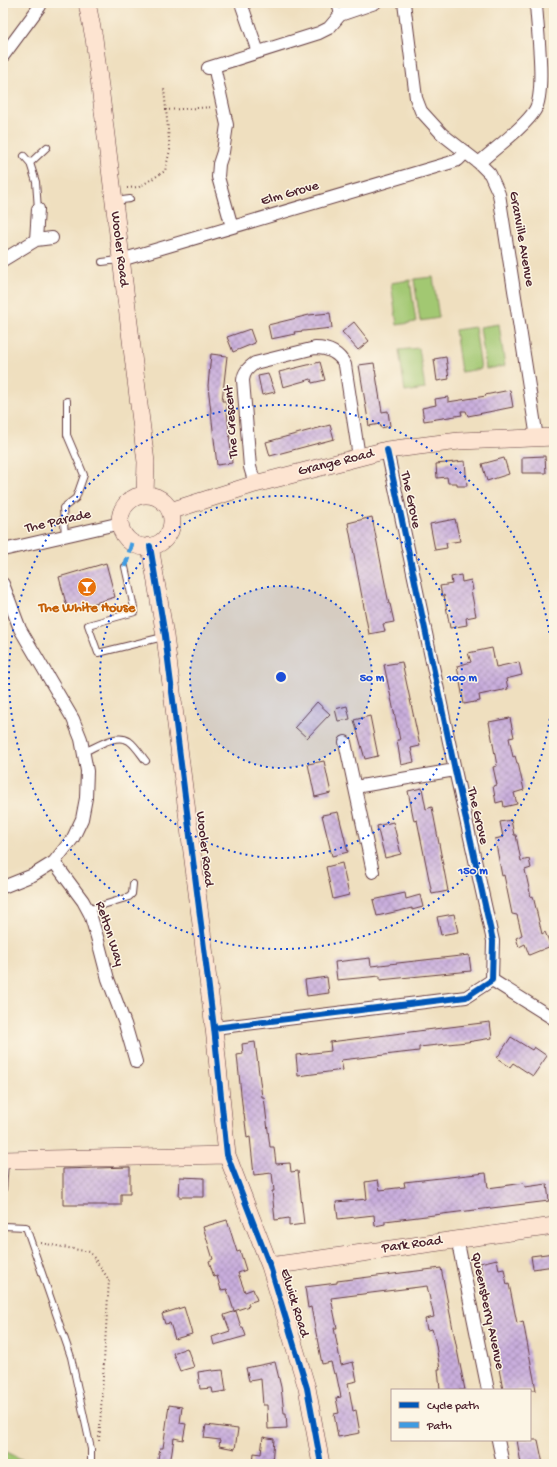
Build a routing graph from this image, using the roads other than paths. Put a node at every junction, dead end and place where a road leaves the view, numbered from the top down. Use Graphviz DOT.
graph roads {
  1 [pos="87,3"];
  2 [pos="241,3"];
  3 [pos="335,3"];
  4 [pos="375,3"];
  5 [pos="404,3"];
  6 [pos="536,3"];
  7 [pos="40,6"];
  8 [pos="340,15"];
  9 [pos="258,52"];
  10 [pos="3,56"];
  11 [pos="47,147"];
  12 [pos="465,153"];
  13 [pos="24,156"];
  14 [pos="30,163"];
  15 [pos="479,163"];
  16 [pos="38,210"];
  17 [pos="232,227"];
  18 [pos="52,238"];
  19 [pos="36,240"];
  20 [pos="3,260"];
  21 [pos="121,260"];
  22 [pos="102,262"];
  23 [pos="67,401"];
  24 [pos="546,438"];
  25 [pos="387,450"];
  26 [pos="359,457"];
  27 [pos="255,484"];
  28 [pos="145,495"];
  29 [pos="170,511"];
  30 [pos="120,523"];
  31 [pos="65,536"];
  32 [pos="150,546"];
  33 [pos="3,550"];
  34 [pos="125,567"];
  35 [pos="3,584"];
  36 [pos="165,636"];
  37 [pos="345,742"];
  38 [pos="84,752"];
  39 [pos="146,761"];
  40 [pos="455,770"];
  41 [pos="356,787"];
  42 [pos="54,862"];
  43 [pos="373,872"];
  44 [pos="133,884"];
  45 [pos="3,887"];
  46 [pos="87,910"];
  47 [pos="492,980"];
  48 [pos="554,1019"];
  49 [pos="214,1028"];
  50 [pos="136,1062"];
  51 [pos="227,1155"];
  52 [pos="4,1160"];
  53 [pos="3,1190"];
  54 [pos="3,1226"];
  55 [pos="554,1226"];
  56 [pos="457,1238"];
  57 [pos="270,1266"];
  58 [pos="488,1389"];
  59 [pos="498,1441"];
  60 [pos="91,1464"];
  61 [pos="321,1464"];
  62 [pos="503,1464"];
  1 -- 21 [label="street, Wooler Road"];
  2 -- 9 [label="street"];
  3 -- 8 [label="lane"];
  4 -- 8 [label="street"];
  5 -- 12 [label="street, Granville Avenue"];
  6 -- 15 [label="street"];
  7 -- 10 [label="street"];
  8 -- 9 [label="street"];
  9 -- 17 [label="street"];
  11 -- 14 [label="lane"];
  12 -- 15 [label="street, Granville Avenue"];
  12 -- 17 [label="street, Elm Grove"];
  13 -- 14 [label="lane"];
  14 -- 16 [label="lane"];
  15 -- 24 [label="street, Granville Avenue"];
  16 -- 19 [label="street"];
  17 -- 21 [label="street, Elm Grove"];
  18 -- 19 [label="street"];
  19 -- 20 [label="street"];
  21 -- 22 [label="lane"];
  21 -- 28 [label="street, Wooler Road"];
  23 -- 31 [label="lane"];
  24 -- 25 [label="street, Grange Road"];
  25 -- 26 [label="street, Grange Road"];
  25 -- 40 [label="street, The Grove"];
  26 -- 27 [label="street, Grange Road"];
  26 -- 27 [label="street, The Crescent"];
  27 -- 29 [label="street, Grange Road"];
  28 -- 29 [label="street"];
  28 -- 30 [label="street"];
  29 -- 32 [label="street"];
  30 -- 31 [label="street, The Parade"];
  30 -- 32 [label="street"];
  31 -- 33 [label="street, The Parade"];
  32 -- 36 [label="street, Wooler Road"];
  34 -- 36 [label="lane"];
  35 -- 38 [label="street"];
  36 -- 49 [label="street, Wooler Road"];
  37 -- 41 [label="street"];
  38 -- 39 [label="lane"];
  38 -- 42 [label="street"];
  40 -- 41 [label="street"];
  40 -- 47 [label="street, The Grove"];
  41 -- 43 [label="street"];
  42 -- 45 [label="street"];
  42 -- 46 [label="street, Relton Way"];
  44 -- 46 [label="lane"];
  46 -- 50 [label="street, Relton Way"];
  47 -- 48 [label="street"];
  47 -- 49 [label="street"];
  49 -- 51 [label="street, Wooler Road"];
  51 -- 52 [label="street"];
  51 -- 57 [label="street, Elwick Road"];
  52 -- 53 [label="lane"];
  54 -- 60 [label="lane"];
  55 -- 56 [label="street, Park Road"];
  56 -- 57 [label="street, Park Road"];
  56 -- 58 [label="street, Queensberry Avenue"];
  57 -- 61 [label="street, Elwick Road"];
  59 -- 62 [label="street"];
}
